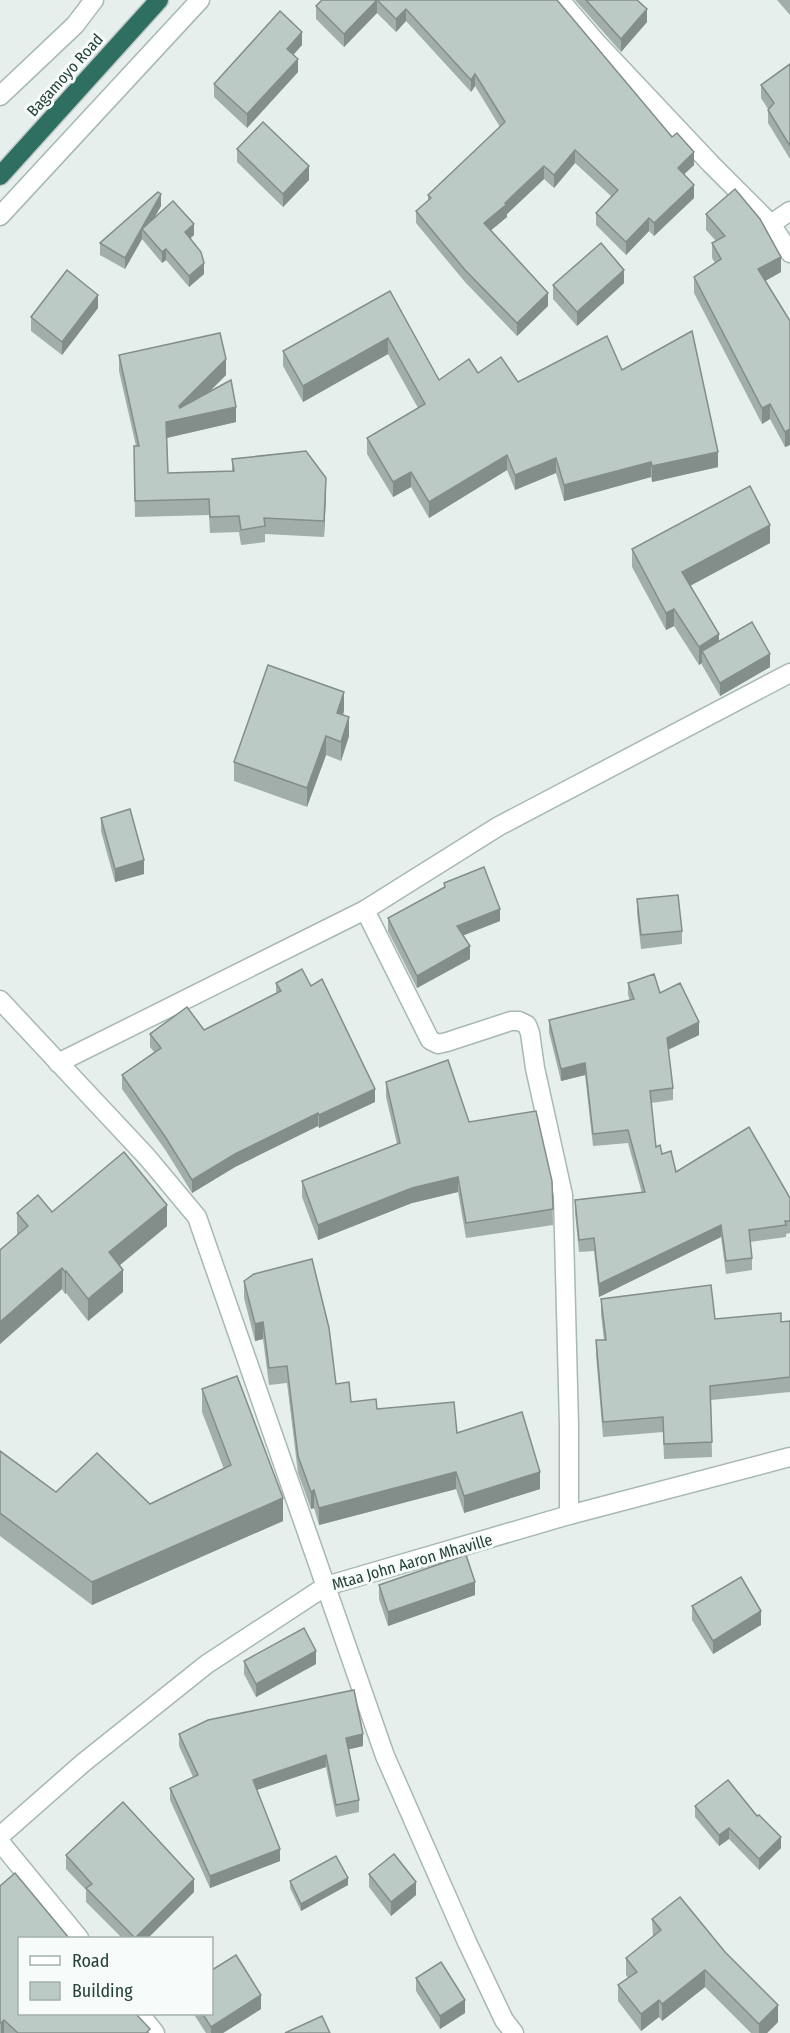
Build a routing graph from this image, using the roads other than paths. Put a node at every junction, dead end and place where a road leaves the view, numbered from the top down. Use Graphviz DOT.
graph roads {
  1 [pos="94,0"];
  2 [pos="159,0"];
  3 [pos="200,0"];
  4 [pos="560,0"];
  5 [pos="0,96"];
  6 [pos="0,176"];
  7 [pos="790,211"];
  8 [pos="0,216"];
  9 [pos="771,224"];
  10 [pos="790,253"];
  11 [pos="790,673"];
  12 [pos="365,910"];
  13 [pos="0,1000"];
  14 [pos="58,1063"];
  15 [pos="790,1457"];
  16 [pos="569,1515"];
  17 [pos="326,1586"];
  18 [pos="0,1836"];
  19 [pos="0,1842"];
  20 [pos="78,1937"];
  21 [pos="142,2015"];
  22 [pos="155,2033"];
  23 [pos="514,2033"];
  1 -- 5 [label="street"];
  2 -- 6 [label="highway, Bagamoyo Road"];
  3 -- 8 [label="street"];
  4 -- 9 [label="street"];
  7 -- 9 [label="street"];
  9 -- 10 [label="street"];
  11 -- 12 [label="street"];
  12 -- 14 [label="street"];
  12 -- 16 [label="street"];
  13 -- 14 [label="street"];
  14 -- 17 [label="street"];
  15 -- 16 [label="street, Mtaa John Aaron Mhaville"];
  16 -- 17 [label="street, Mtaa John Aaron Mhaville"];
  17 -- 18 [label="street, Mtaa John Aaron Mhaville"];
  17 -- 23 [label="street"];
  19 -- 20 [label="street"];
  21 -- 22 [label="street"];
}
